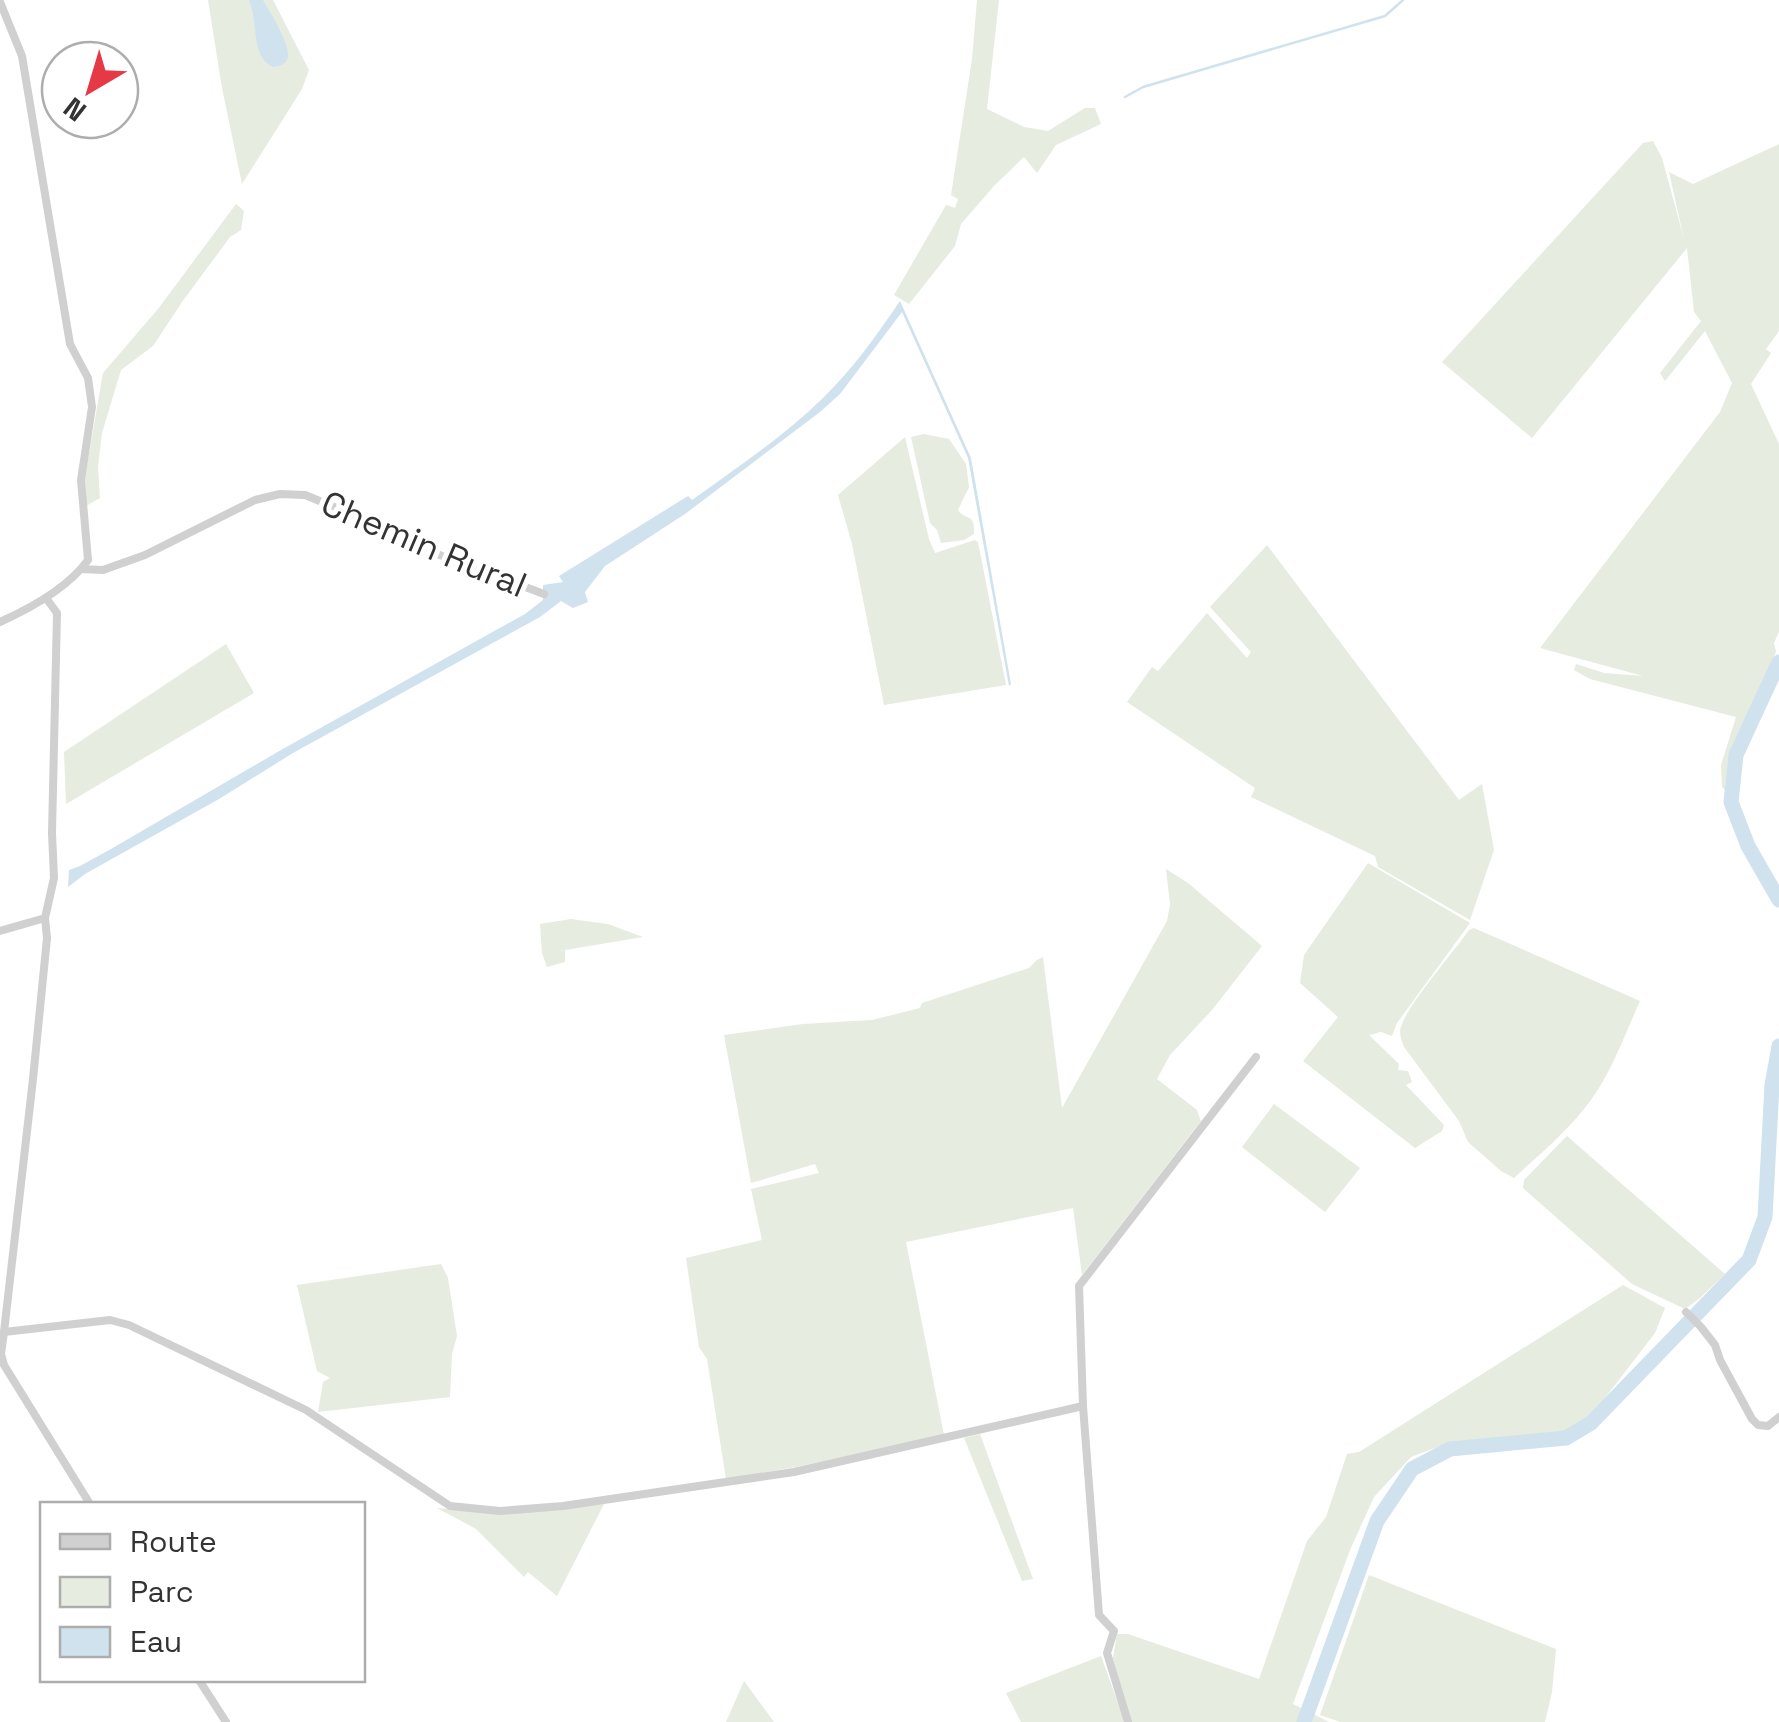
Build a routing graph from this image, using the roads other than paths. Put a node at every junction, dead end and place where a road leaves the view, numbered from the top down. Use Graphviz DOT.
graph roads {
  1 [pos="0,2"];
  2 [pos="80,569"];
  3 [pos="544,594"];
  4 [pos="46,598"];
  5 [pos="0,622"];
  6 [pos="45,918"];
  7 [pos="0,931"];
  8 [pos="1256,1056"];
  9 [pos="1686,1312"];
  10 [pos="4,1332"];
  11 [pos="1083,1406"];
  12 [pos="1779,1417"];
  13 [pos="89,1502"];
  14 [pos="201,1682"];
  15 [pos="226,1722"];
  16 [pos="1128,1722"];
  1 -- 2 [label="street"];
  2 -- 3 [label="street, Chemin Rural"];
  2 -- 4 [label="street"];
  4 -- 5 [label="street"];
  4 -- 6 [label="street"];
  6 -- 7 [label="street"];
  6 -- 10 [label="street"];
  8 -- 11 [label="street"];
  9 -- 12 [label="street"];
  10 -- 11 [label="street"];
  10 -- 13 [label="street"];
  11 -- 16 [label="street"];
  14 -- 15 [label="street"];
}
